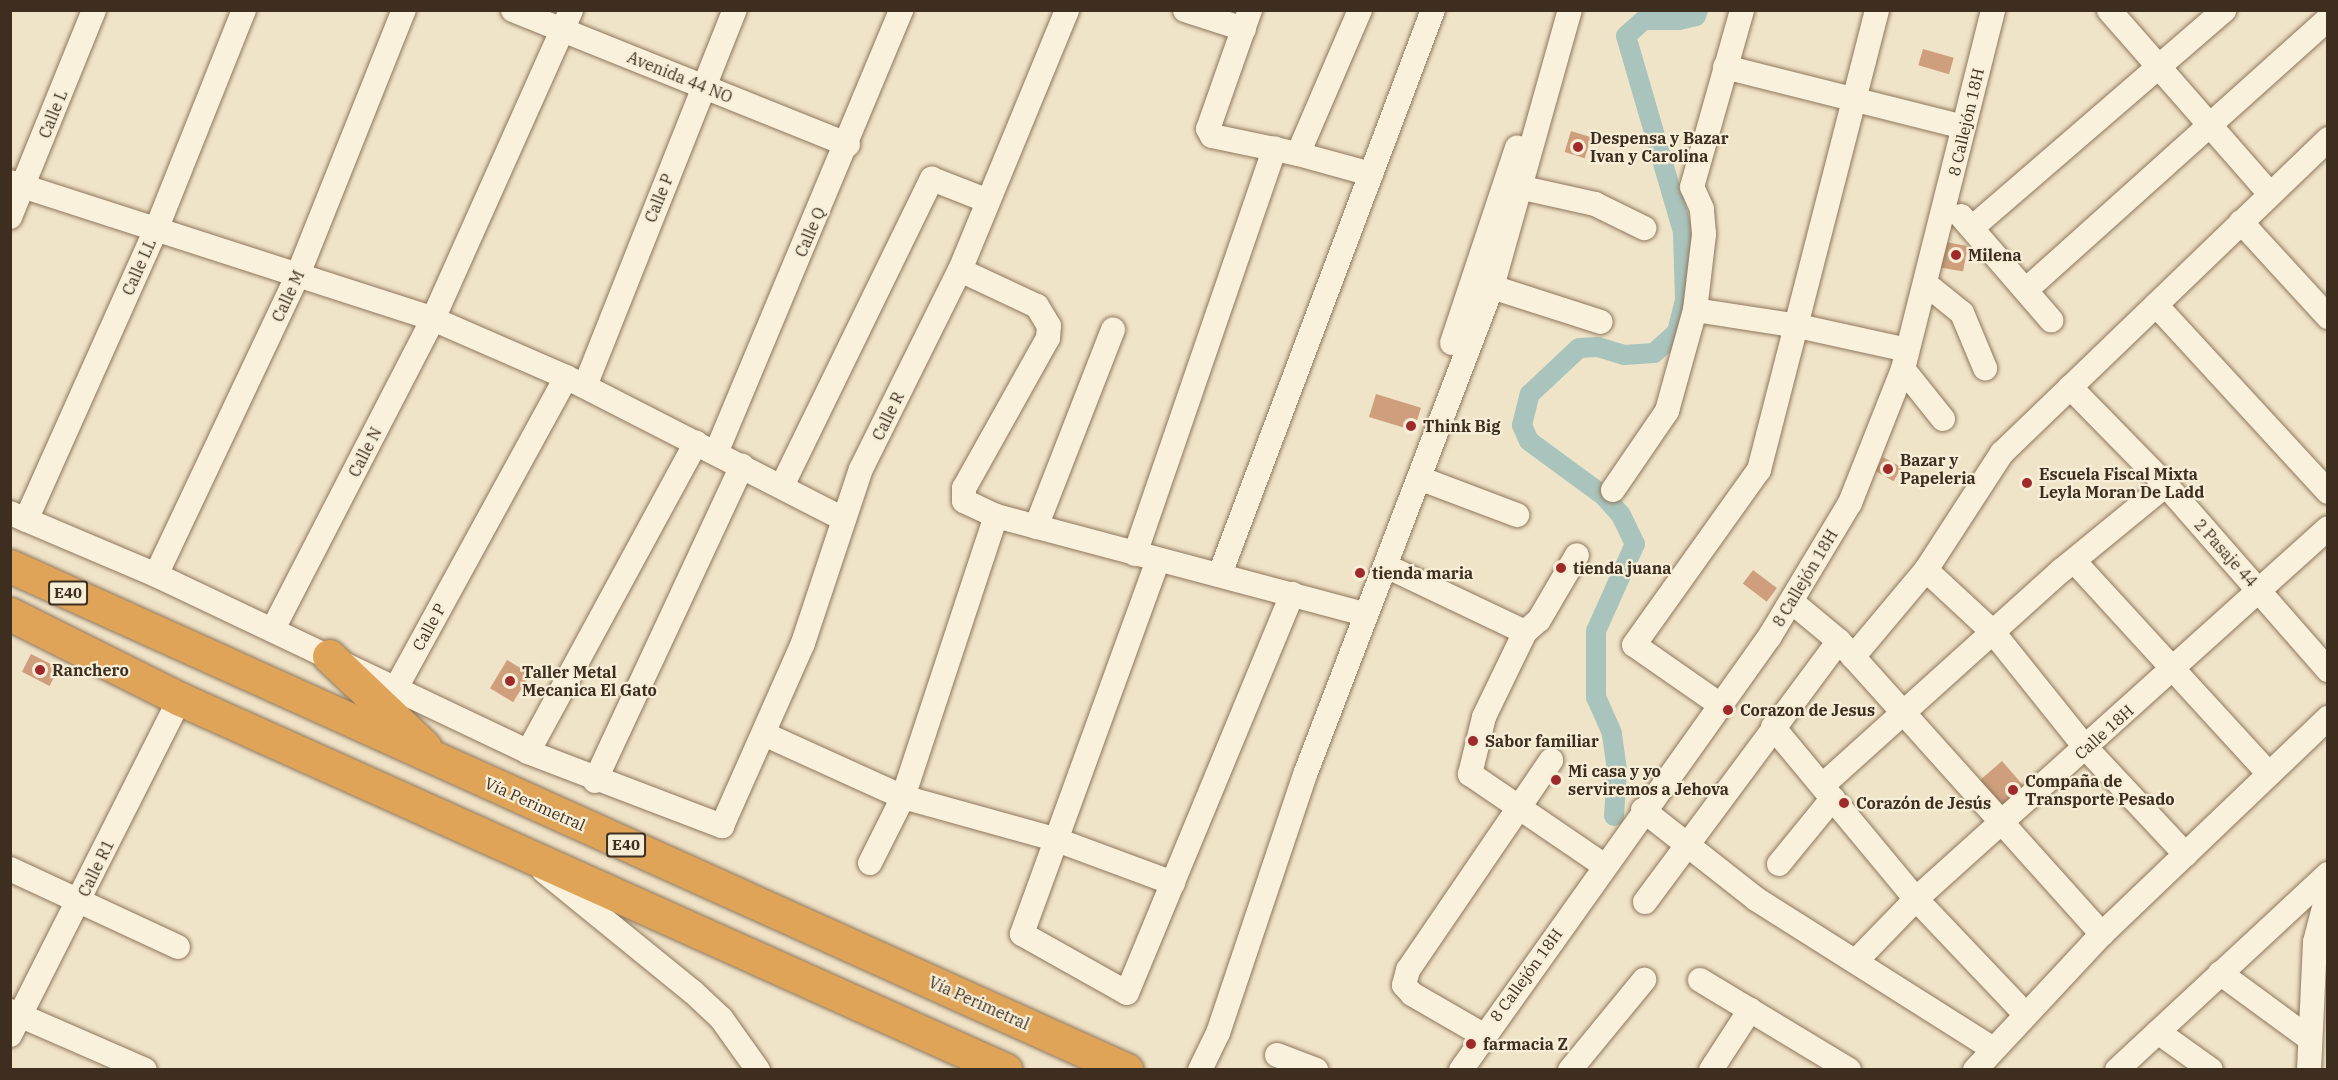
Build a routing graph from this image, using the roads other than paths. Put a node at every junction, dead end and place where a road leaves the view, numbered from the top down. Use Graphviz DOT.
graph roads {
  1 [pos="94,10"];
  2 [pos="244,10"];
  3 [pos="404,10"];
  4 [pos="513,10"];
  5 [pos="735,10"];
  6 [pos="901,10"];
  7 [pos="1067,10"];
  8 [pos="1185,10"];
  9 [pos="1360,10"];
  10 [pos="1433,10"];
  11 [pos="1558,10"];
  12 [pos="1570,10"];
  13 [pos="1742,10"];
  14 [pos="1876,10"];
  15 [pos="1993,10"];
  16 [pos="2109,10"];
  17 [pos="2224,10"];
  18 [pos="2328,19"];
  19 [pos="1247,20"];
  20 [pos="568,21"];
  21 [pos="1725,67"];
  22 [pos="2160,68"];
  23 [pos="704,87"];
  24 [pos="1853,103"];
  25 [pos="2210,125"];
  26 [pos="1963,127"];
  27 [pos="2327,141"];
  28 [pos="848,145"];
  29 [pos="1286,151"];
  30 [pos="1371,174"];
  31 [pos="17,184"];
  32 [pos="1523,188"];
  33 [pos="2270,194"];
  34 [pos="988,201"];
  35 [pos="1948,204"];
  36 [pos="10,217"];
  37 [pos="2241,222"];
  38 [pos="1972,227"];
  39 [pos="1644,228"];
  40 [pos="156,230"];
  41 [pos="960,270"];
  42 [pos="297,277"];
  43 [pos="1926,284"];
  44 [pos="1492,287"];
  45 [pos="2026,290"];
  46 [pos="2156,305"];
  47 [pos="1695,310"];
  48 [pos="2328,317"];
  49 [pos="433,319"];
  50 [pos="2051,320"];
  51 [pos="1600,322"];
  52 [pos="1798,326"];
  53 [pos="1113,329"];
  54 [pos="1905,359"];
  55 [pos="1985,368"];
  56 [pos="1448,376"];
  57 [pos="575,381"];
  58 [pos="2070,387"];
  59 [pos="1943,419"];
  60 [pos="706,448"];
  61 [pos="742,466"];
  62 [pos="1419,478"];
  63 [pos="2166,485"];
  64 [pos="782,486"];
  65 [pos="1613,490"];
  66 [pos="2328,492"];
  67 [pos="1517,515"];
  68 [pos="996,516"];
  69 [pos="18,517"];
  70 [pos="844,519"];
  71 [pos="1036,526"];
  72 [pos="2328,528"];
  73 [pos="1135,554"];
  74 [pos="1577,555"];
  75 [pos="1158,560"];
  76 [pos="2074,561"];
  77 [pos="10,566"];
  78 [pos="1386,566"];
  79 [pos="1926,570"];
  80 [pos="1220,574"];
  81 [pos="156,575"];
  82 [pos="2259,590"];
  83 [pos="1292,594"];
  84 [pos="1792,602"];
  85 [pos="1356,612"];
  86 [pos="14,623"];
  87 [pos="273,629"];
  88 [pos="1525,632"];
  89 [pos="1993,632"];
  90 [pos="1846,649"];
  91 [pos="328,656"];
  92 [pos="2171,670"];
  93 [pos="2328,670"];
  94 [pos="396,688"];
  95 [pos="180,699"];
  96 [pos="1719,704"];
  97 [pos="1904,713"];
  98 [pos="2328,718"];
  99 [pos="1773,727"];
  100 [pos="764,734"];
  101 [pos="2086,748"];
  102 [pos="528,752"];
  103 [pos="436,760"];
  104 [pos="1551,760"];
  105 [pos="1306,772"];
  106 [pos="2269,774"];
  107 [pos="595,781"];
  108 [pos="1828,792"];
  109 [pos="903,797"];
  110 [pos="1519,804"];
  111 [pos="1642,810"];
  112 [pos="2003,823"];
  113 [pos="1053,839"];
  114 [pos="510,843"];
  115 [pos="1687,844"];
  116 [pos="2186,855"];
  117 [pos="870,863"];
  118 [pos="1779,864"];
  119 [pos="1605,866"];
  120 [pos="10,869"];
  121 [pos="2328,874"];
  122 [pos="1173,882"];
  123 [pos="2328,892"];
  124 [pos="1916,899"];
  125 [pos="1645,902"];
  126 [pos="78,904"];
  127 [pos="2102,934"];
  128 [pos="178,947"];
  129 [pos="1856,962"];
  130 [pos="2220,973"];
  131 [pos="1644,980"];
  132 [pos="1701,980"];
  133 [pos="1750,1010"];
  134 [pos="2025,1014"];
  135 [pos="14,1021"];
  136 [pos="2158,1032"];
  137 [pos="1483,1035"];
  138 [pos="2307,1037"];
  139 [pos="1993,1049"];
  140 [pos="1277,1055"];
  141 [pos="1819,1062"];
  142 [pos="145,1070"];
  143 [pos="758,1070"];
  144 [pos="1006,1070"];
  145 [pos="1127,1070"];
  146 [pos="1200,1070"];
  147 [pos="1316,1070"];
  148 [pos="1461,1070"];
  149 [pos="1570,1070"];
  150 [pos="1711,1070"];
  151 [pos="1849,1070"];
  152 [pos="1975,1070"];
  153 [pos="2117,1070"];
  154 [pos="2211,1070"];
  155 [pos="2309,1070"];
  1 -- 31 [label="street, Calle L"];
  2 -- 40 [label="street, Calle LL"];
  3 -- 42 [label="street, Calle M"];
  4 -- 20 [label="street, Avenida 44 NO"];
  5 -- 23 [label="street, Calle P"];
  6 -- 28 [label="street, Calle Q"];
  7 -- 34 [label="street, Calle R"];
  8 -- 19 [label="street"];
  9 -- 29 [label="street"];
  10 -- 30 [label="street"];
  11 -- 56 [label="street"];
  12 -- 32 [label="street"];
  13 -- 21 [label="street"];
  14 -- 24 [label="street"];
  15 -- 26 [label="street, 8 Callejón 18H"];
  16 -- 22 [label="street"];
  17 -- 22 [label="street"];
  18 -- 25 [label="street"];
  19 -- 29 [label="street"];
  20 -- 23 [label="street, Avenida 44 NO"];
  20 -- 49 [label="street, Calle N"];
  21 -- 24 [label="street"];
  21 -- 47 [label="street"];
  22 -- 25 [label="street"];
  22 -- 38 [label="street"];
  23 -- 28 [label="street, Avenida 44 NO"];
  23 -- 57 [label="street, Calle P"];
  24 -- 26 [label="street"];
  24 -- 52 [label="street"];
  25 -- 33 [label="street"];
  25 -- 45 [label="street"];
  26 -- 35 [label="street, 8 Callejón 18H"];
  27 -- 33 [label="street"];
  28 -- 60 [label="street, Calle Q"];
  29 -- 30 [label="street"];
  29 -- 73 [label="street"];
  30 -- 80 [label="street"];
  31 -- 36 [label="street, Calle L"];
  31 -- 40 [label="street"];
  32 -- 39 [label="street"];
  32 -- 44 [label="street"];
  33 -- 37 [label="street"];
  34 -- 41 [label="street, Calle R"];
  34 -- 64 [label="street"];
  35 -- 38 [label="street"];
  35 -- 43 [label="street, 8 Callejón 18H"];
  37 -- 46 [label="street"];
  37 -- 48 [label="street"];
  38 -- 45 [label="street"];
  40 -- 42 [label="street"];
  40 -- 69 [label="street, Calle LL"];
  41 -- 68 [label="street"];
  41 -- 70 [label="street, Calle R"];
  42 -- 49 [label="street"];
  42 -- 81 [label="street, Calle M"];
  43 -- 54 [label="street, 8 Callejón 18H"];
  43 -- 55 [label="street"];
  44 -- 51 [label="street"];
  44 -- 56 [label="street"];
  45 -- 50 [label="street"];
  46 -- 58 [label="street"];
  46 -- 66 [label="street"];
  47 -- 52 [label="street"];
  47 -- 65 [label="street"];
  49 -- 57 [label="street"];
  49 -- 87 [label="street, Calle N"];
  52 -- 54 [label="street"];
  52 -- 96 [label="street"];
  53 -- 71 [label="street"];
  54 -- 59 [label="street"];
  54 -- 84 [label="street, 8 Callejón 18H"];
  56 -- 62 [label="street"];
  56 -- 85 [label="street"];
  57 -- 60 [label="street"];
  57 -- 94 [label="street, Calle P"];
  58 -- 63 [label="street, 2 Pasaje 44"];
  58 -- 79 [label="street"];
  60 -- 61 [label="street"];
  60 -- 102 [label="street, Calle Q"];
  61 -- 64 [label="street"];
  61 -- 107 [label="street"];
  62 -- 67 [label="street"];
  62 -- 78 [label="street"];
  63 -- 76 [label="street"];
  63 -- 82 [label="street, 2 Pasaje 44"];
  64 -- 70 [label="street"];
  68 -- 71 [label="street"];
  68 -- 109 [label="street"];
  69 -- 81 [label="street"];
  70 -- 100 [label="street, Calle R"];
  71 -- 73 [label="street"];
  72 -- 82 [label="street, Calle 18H"];
  73 -- 75 [label="street"];
  74 -- 88 [label="street"];
  75 -- 80 [label="street"];
  75 -- 113 [label="street"];
  76 -- 89 [label="street"];
  76 -- 92 [label="street"];
  77 -- 103 [label="highway, Vía Perimetral / E40"];
  78 -- 88 [label="street"];
  78 -- 105 [label="street"];
  79 -- 89 [label="street"];
  79 -- 90 [label="street"];
  80 -- 83 [label="street"];
  81 -- 87 [label="street"];
  82 -- 92 [label="street, Calle 18H"];
  82 -- 93 [label="street, 2 Pasaje 44"];
  83 -- 85 [label="street"];
  83 -- 122 [label="street"];
  84 -- 90 [label="street"];
  84 -- 96 [label="street, 8 Callejón 18H"];
  85 -- 105 [label="street"];
  86 -- 95 [label="highway, E40"];
  87 -- 91 [label="street"];
  88 -- 110 [label="street"];
  89 -- 97 [label="street"];
  89 -- 101 [label="street"];
  90 -- 97 [label="street"];
  90 -- 99 [label="street"];
  91 -- 94 [label="street"];
  91 -- 103 [label="highway"];
  92 -- 101 [label="street, Calle 18H"];
  92 -- 106 [label="street"];
  94 -- 102 [label="street"];
  95 -- 114 [label="highway, E40"];
  95 -- 126 [label="street, Calle R1"];
  96 -- 111 [label="street, 8 Callejón 18H"];
  97 -- 108 [label="street"];
  97 -- 112 [label="street"];
  98 -- 106 [label="street"];
  99 -- 108 [label="street"];
  99 -- 115 [label="street"];
  100 -- 107 [label="street, Calle R"];
  100 -- 109 [label="street"];
  101 -- 112 [label="street, Calle 18H"];
  101 -- 116 [label="street"];
  102 -- 107 [label="street"];
  103 -- 145 [label="highway, Vía Perimetral / E40"];
  104 -- 110 [label="street"];
  105 -- 146 [label="street"];
  106 -- 116 [label="street"];
  108 -- 118 [label="street"];
  108 -- 124 [label="street"];
  109 -- 113 [label="street"];
  109 -- 117 [label="street"];
  110 -- 119 [label="street"];
  110 -- 137 [label="street"];
  111 -- 115 [label="street"];
  111 -- 119 [label="street, 8 Callejón 18H"];
  112 -- 124 [label="street, Calle 18H"];
  112 -- 127 [label="street"];
  113 -- 122 [label="street"];
  113 -- 122 [label="street"];
  114 -- 143 [label="street"];
  114 -- 144 [label="highway, E40"];
  115 -- 125 [label="street"];
  115 -- 129 [label="street"];
  116 -- 127 [label="street"];
  119 -- 137 [label="street, 8 Callejón 18H"];
  120 -- 126 [label="street"];
  121 -- 130 [label="street"];
  123 -- 138 [label="street"];
  124 -- 129 [label="street, Calle 18H"];
  124 -- 134 [label="street"];
  126 -- 128 [label="street"];
  126 -- 135 [label="street, Calle R1"];
  127 -- 134 [label="street"];
  129 -- 139 [label="street"];
  130 -- 136 [label="street"];
  130 -- 138 [label="street"];
  131 -- 149 [label="street"];
  132 -- 133 [label="street"];
  133 -- 141 [label="street"];
  133 -- 150 [label="street"];
  134 -- 139 [label="street"];
  135 -- 142 [label="street"];
  136 -- 153 [label="street"];
  136 -- 154 [label="street"];
  137 -- 148 [label="street, 8 Callejón 18H"];
  138 -- 155 [label="street"];
  139 -- 152 [label="street"];
  140 -- 147 [label="street"];
  141 -- 151 [label="street"];
}
